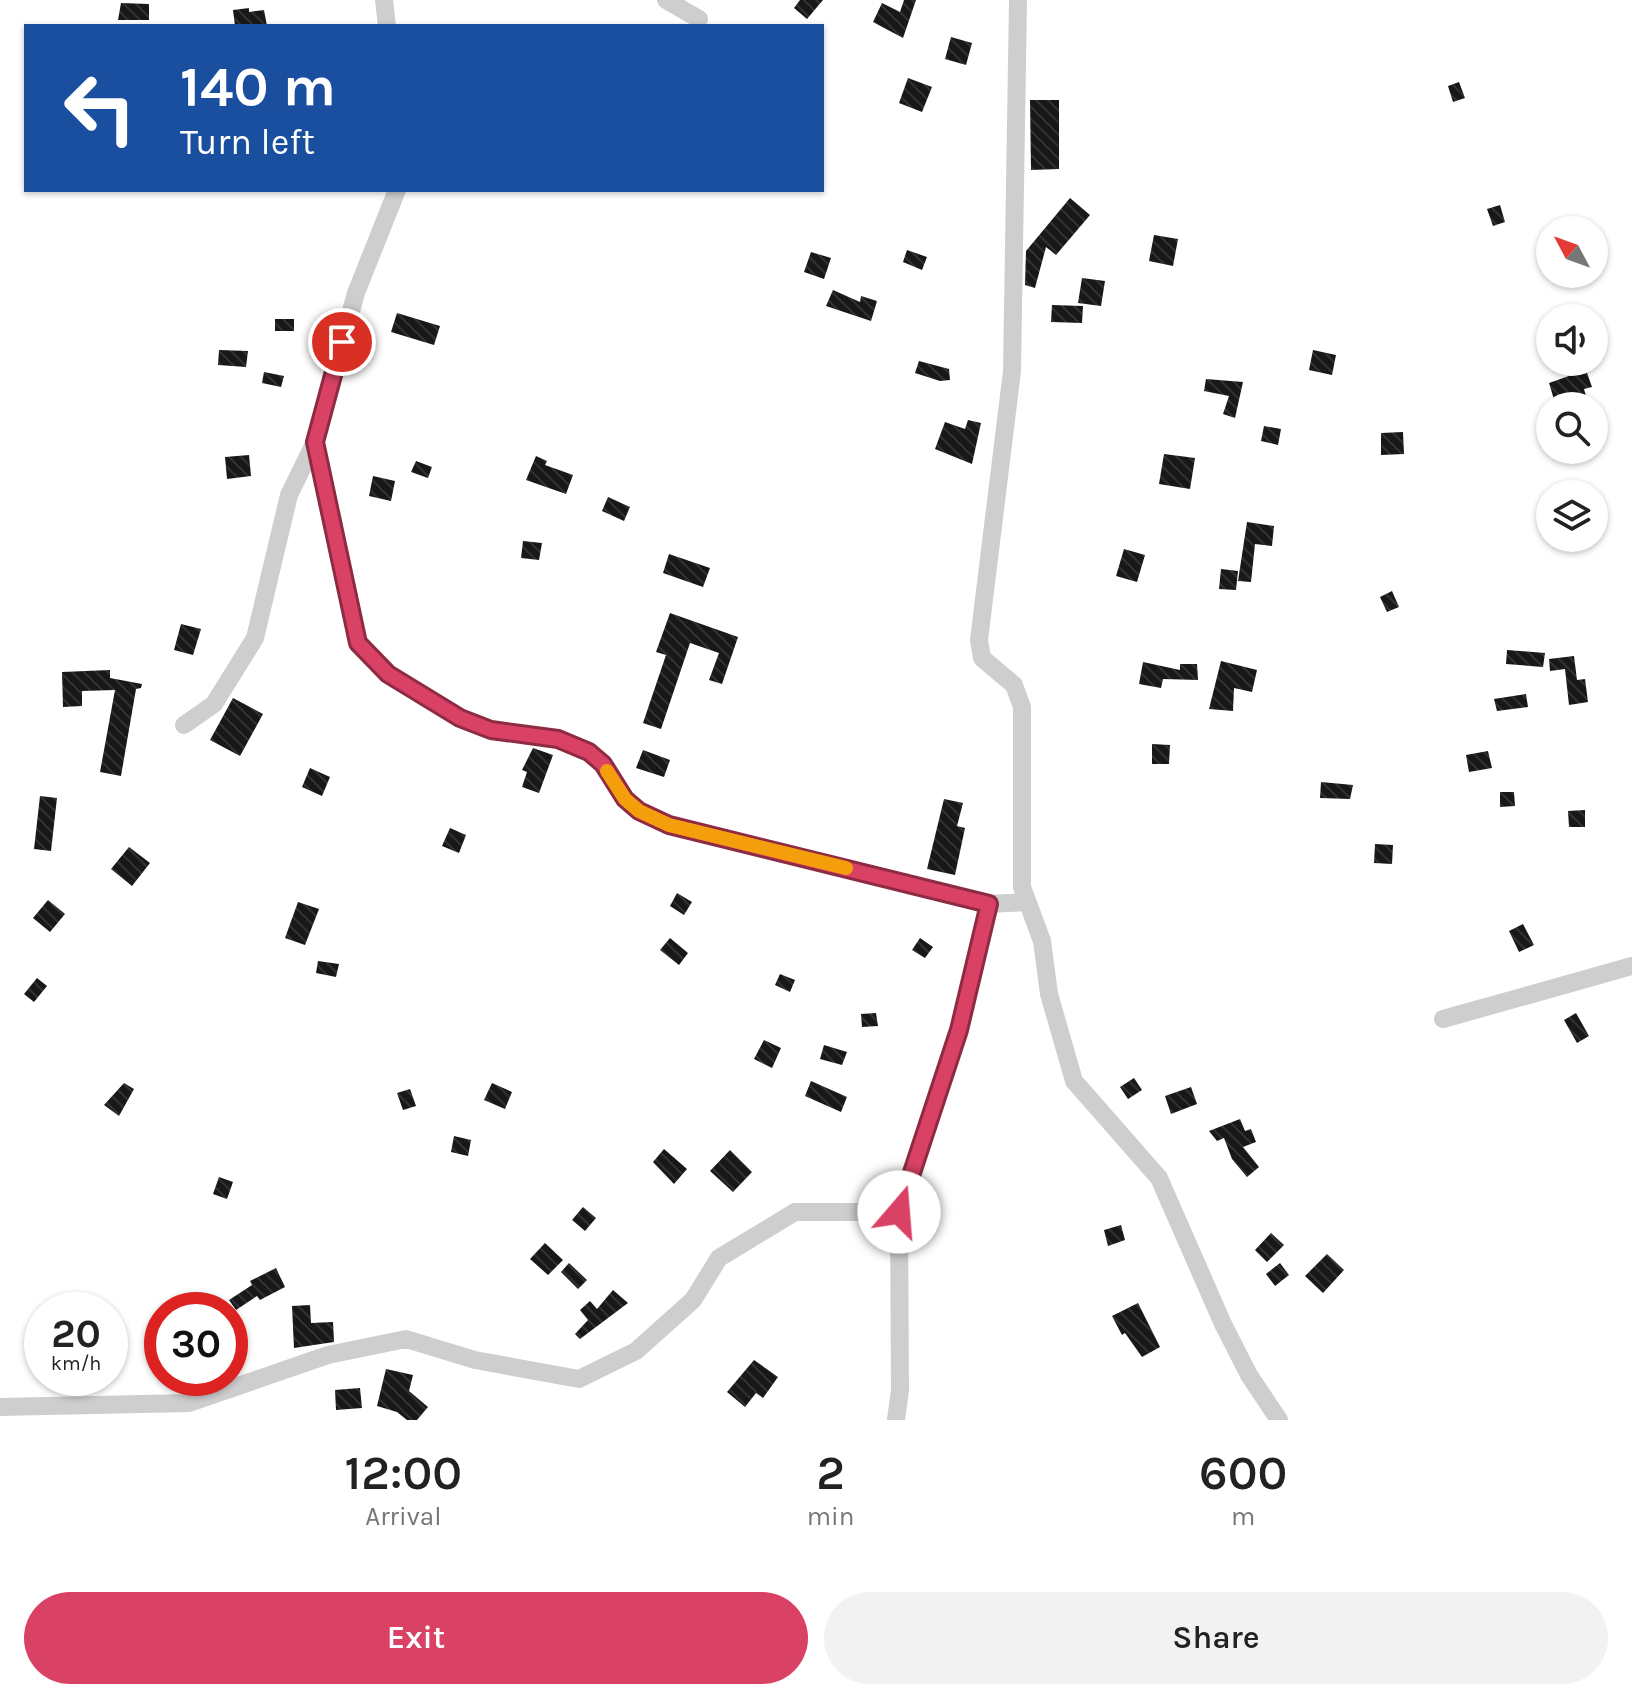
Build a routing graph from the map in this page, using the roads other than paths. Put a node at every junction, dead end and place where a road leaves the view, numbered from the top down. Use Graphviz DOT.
graph roads {
  1 [pos="384,0"];
  2 [pos="666,0"];
  3 [pos="1018,0"];
  4 [pos="699,19"];
  5 [pos="387,24"];
  6 [pos="396,192"];
  7 [pos="315,442"];
  8 [pos="184,725"];
  9 [pos="1027,902"];
  10 [pos="989,904"];
  11 [pos="1632,966"];
  12 [pos="1443,1019"];
  13 [pos="899,1212"];
  14 [pos="0,1407"];
  15 [pos="896,1420"];
  16 [pos="1279,1420"];
  1 -- 5 [label="street"];
  2 -- 4 [label="street"];
  3 -- 9 [label="street"];
  6 -- 7 [label="street"];
  7 -- 8 [label="street"];
  7 -- 10 [label="street"];
  9 -- 10 [label="street"];
  9 -- 16 [label="street"];
  10 -- 13 [label="street"];
  11 -- 12 [label="street"];
  13 -- 14 [label="street"];
  13 -- 15 [label="street"];
}
